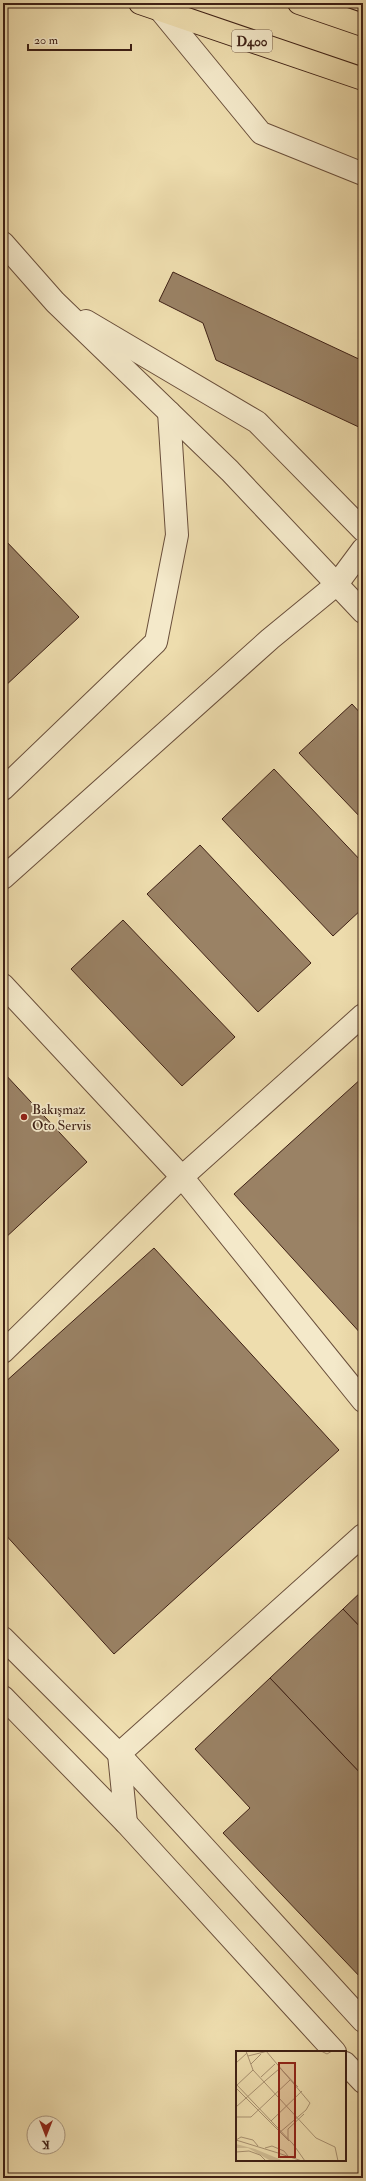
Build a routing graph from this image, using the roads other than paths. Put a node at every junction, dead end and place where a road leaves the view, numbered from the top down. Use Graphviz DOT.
graph roads {
  1 [pos="140,3"];
  2 [pos="299,3"];
  3 [pos="160,10"];
  4 [pos="363,25"];
  5 [pos="363,79"];
  6 [pos="363,174"];
  7 [pos="3,243"];
  8 [pos="55,302"];
  9 [pos="169,412"];
  10 [pos="363,530"];
  11 [pos="363,549"];
  12 [pos="338,584"];
  13 [pos="363,612"];
  14 [pos="3,789"];
  15 [pos="3,878"];
  16 [pos="3,985"];
  17 [pos="363,1015"];
  18 [pos="182,1177"];
  19 [pos="3,1352"];
  20 [pos="363,1401"];
  21 [pos="363,1535"];
  22 [pos="3,1638"];
  23 [pos="3,1697"];
  24 [pos="119,1754"];
  25 [pos="126,1823"];
  26 [pos="363,2021"];
  27 [pos="334,2051"];
  28 [pos="346,2063"];
  29 [pos="363,2082"];
  1 -- 3 [label="highway, D400"];
  2 -- 4 [label="highway"];
  3 -- 5 [label="highway, D400"];
  3 -- 6 [label="street"];
  7 -- 8 [label="street"];
  8 -- 9 [label="street"];
  8 -- 10 [label="street"];
  9 -- 12 [label="street"];
  9 -- 14 [label="street"];
  11 -- 12 [label="street"];
  12 -- 13 [label="street"];
  12 -- 15 [label="street"];
  16 -- 18 [label="street"];
  17 -- 18 [label="street"];
  18 -- 19 [label="street"];
  18 -- 20 [label="street"];
  21 -- 24 [label="street"];
  22 -- 24 [label="street"];
  23 -- 25 [label="street"];
  24 -- 25 [label="street"];
  24 -- 26 [label="street"];
  25 -- 27 [label="street"];
  28 -- 29 [label="street"];
}
